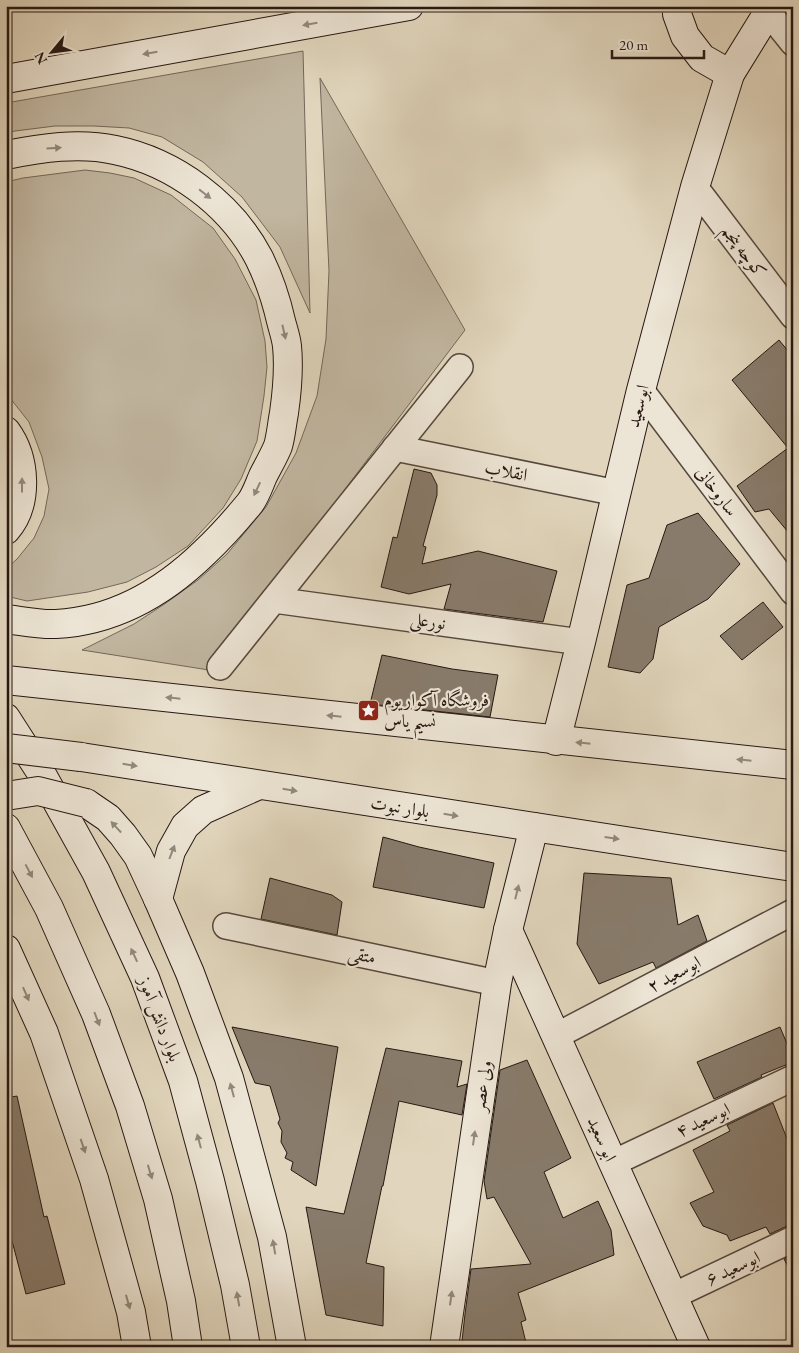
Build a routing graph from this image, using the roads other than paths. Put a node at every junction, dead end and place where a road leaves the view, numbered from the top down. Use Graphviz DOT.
graph roads {
  1 [pos="409,6"];
  2 [pos="677,6"];
  3 [pos="770,9"];
  4 [pos="793,43"];
  5 [pos="730,74"];
  6 [pos="6,79"];
  7 [pos="6,155"];
  8 [pos="696,187"];
  9 [pos="793,316"];
  10 [pos="460,367"];
  11 [pos="641,390"];
  12 [pos="6,431"];
  13 [pos="395,448"];
  14 [pos="617,493"];
  15 [pos="6,530"];
  16 [pos="793,592"];
  17 [pos="274,600"];
  18 [pos="6,619"];
  19 [pos="581,642"];
  20 [pos="220,667"];
  21 [pos="6,680"];
  22 [pos="6,718"];
  23 [pos="556,740"];
  24 [pos="6,748"];
  25 [pos="793,765"];
  26 [pos="259,785"];
  27 [pos="6,796"];
  28 [pos="534,827"];
  29 [pos="6,828"];
  30 [pos="793,867"];
  31 [pos="158,899"];
  32 [pos="793,912"];
  33 [pos="226,926"];
  34 [pos="508,930"];
  35 [pos="6,949"];
  36 [pos="497,983"];
  37 [pos="556,1036"];
  38 [pos="793,1078"];
  39 [pos="613,1163"];
  40 [pos="793,1239"];
  41 [pos="673,1296"];
  42 [pos="138,1347"];
  43 [pos="188,1347"];
  44 [pos="246,1347"];
  45 [pos="292,1347"];
  46 [pos="444,1347"];
  47 [pos="696,1347"];
  1 -- 6 [label="main road, one-way"];
  2 -- 5 [label="main road"];
  3 -- 4 [label="street"];
  3 -- 5 [label="main road, ابوسعید"];
  5 -- 8 [label="main road, ابوسعید"];
  7 -- 18 [label="main road, one-way"];
  8 -- 9 [label="street, کوچه پنجم"];
  8 -- 11 [label="main road, ابوسعید"];
  10 -- 13 [label="street"];
  11 -- 14 [label="main road, ابوسعید"];
  11 -- 16 [label="street, ساروخانی"];
  15 -- 12 [label="main road, one-way"];
  13 -- 14 [label="street, انقلاب"];
  13 -- 17 [label="street"];
  14 -- 19 [label="main road, ابوسعید"];
  17 -- 19 [label="street, نورعلی"];
  17 -- 20 [label="street"];
  19 -- 23 [label="main road, ابوسعید"];
  23 -- 21 [label="main road, one-way"];
  44 -- 22 [label="main road, بلوار دانش آموز, one-way"];
  25 -- 23 [label="main road, one-way"];
  24 -- 26 [label="main road, بلوار نبوت, one-way, bridge"];
  26 -- 28 [label="main road, بلوار نبوت, one-way"];
  31 -- 26 [label="main road, one-way"];
  31 -- 27 [label="main road, one-way, bridge"];
  28 -- 30 [label="main road, بلوار نبوت, one-way"];
  34 -- 28 [label="main road, ولی عصر, one-way"];
  29 -- 43 [label="main road, one-way"];
  45 -- 31 [label="main road, one-way"];
  32 -- 37 [label="street, ابوسعید ۲"];
  33 -- 36 [label="street, متقی"];
  34 -- 36 [label="main road, ولی عصر"];
  34 -- 37 [label="main road, ابو سعید"];
  35 -- 42 [label="main road, one-way"];
  46 -- 36 [label="main road, ولی عصر, one-way"];
  37 -- 39 [label="main road, ابو سعید"];
  38 -- 39 [label="street, ابوسعید ۴"];
  39 -- 41 [label="main road, ابو سعید"];
  40 -- 41 [label="street, ابوسعید ۶"];
  41 -- 47 [label="main road, ابو سعید"];
}
